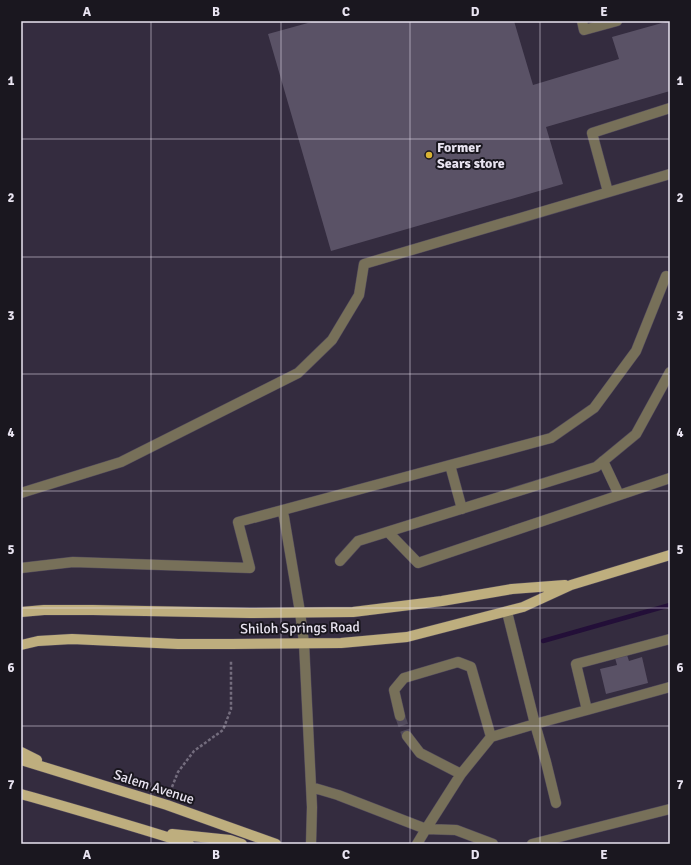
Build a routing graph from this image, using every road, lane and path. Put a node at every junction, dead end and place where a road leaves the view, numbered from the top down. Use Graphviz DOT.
graph roads {
  1 [pos="582,21"];
  2 [pos="617,21"];
  3 [pos="670,108"];
  4 [pos="670,174"];
  5 [pos="608,192"];
  6 [pos="666,276"];
  7 [pos="670,372"];
  8 [pos="603,461"];
  9 [pos="450,465"];
  10 [pos="670,478"];
  11 [pos="21,494"];
  12 [pos="618,495"];
  13 [pos="462,509"];
  14 [pos="282,510"];
  15 [pos="388,532"];
  16 [pos="670,555"];
  17 [pos="340,561"];
  18 [pos="21,568"];
  19 [pos="571,585"];
  20 [pos="21,612"];
  21 [pos="300,612"];
  22 [pos="506,612"];
  23 [pos="670,640"];
  24 [pos="304,644"];
  25 [pos="21,645"];
  26 [pos="231,660"];
  27 [pos="670,687"];
  28 [pos="587,710"];
  29 [pos="400,716"];
  30 [pos="535,724"];
  31 [pos="407,736"];
  32 [pos="491,737"];
  33 [pos="21,752"];
  34 [pos="21,760"];
  35 [pos="60,772"];
  36 [pos="461,774"];
  37 [pos="172,787"];
  38 [pos="311,787"];
  39 [pos="21,794"];
  40 [pos="556,803"];
  41 [pos="670,809"];
  42 [pos="426,830"];
  43 [pos="156,833"];
  44 [pos="189,844"];
  45 [pos="242,844"];
  46 [pos="276,844"];
  47 [pos="311,844"];
  48 [pos="418,844"];
  49 [pos="493,844"];
  50 [pos="532,844"];
  1 -- 2 [label="lane"];
  3 -- 5 [label="lane"];
  4 -- 5 [label="lane"];
  5 -- 11 [label="lane"];
  6 -- 9 [label="lane"];
  7 -- 8 [label="lane"];
  8 -- 12 [label="lane"];
  8 -- 13 [label="lane"];
  9 -- 13 [label="lane"];
  9 -- 14 [label="lane"];
  10 -- 12 [label="lane"];
  12 -- 15 [label="lane"];
  13 -- 15 [label="lane"];
  14 -- 18 [label="lane"];
  14 -- 21 [label="lane"];
  15 -- 17 [label="lane"];
  16 -- 19 [label="main road, Shiloh Springs Road"];
  19 -- 21 [label="main road, Shiloh Springs Road"];
  19 -- 22 [label="main road, Shiloh Springs Road"];
  20 -- 21 [label="main road, Shiloh Springs Road"];
  21 -- 24 [label="lane"];
  22 -- 24 [label="main road, Shiloh Springs Road"];
  22 -- 30 [label="lane"];
  23 -- 28 [label="lane"];
  24 -- 25 [label="main road, Shiloh Springs Road"];
  24 -- 38 [label="lane"];
  26 -- 37 [label="path"];
  27 -- 28 [label="lane"];
  28 -- 30 [label="lane"];
  29 -- 32 [label="lane"];
  30 -- 32 [label="lane"];
  30 -- 40 [label="lane"];
  31 -- 36 [label="lane"];
  32 -- 36 [label="lane"];
  33 -- 35 [label="main road"];
  34 -- 35 [label="main road, Salem Avenue"];
  35 -- 46 [label="main road, Salem Avenue"];
  36 -- 42 [label="lane"];
  38 -- 42 [label="lane"];
  38 -- 47 [label="lane"];
  39 -- 43 [label="main road"];
  41 -- 50 [label="lane"];
  42 -- 48 [label="lane"];
  42 -- 49 [label="lane"];
  43 -- 44 [label="main road"];
  43 -- 45 [label="main road"];
}
